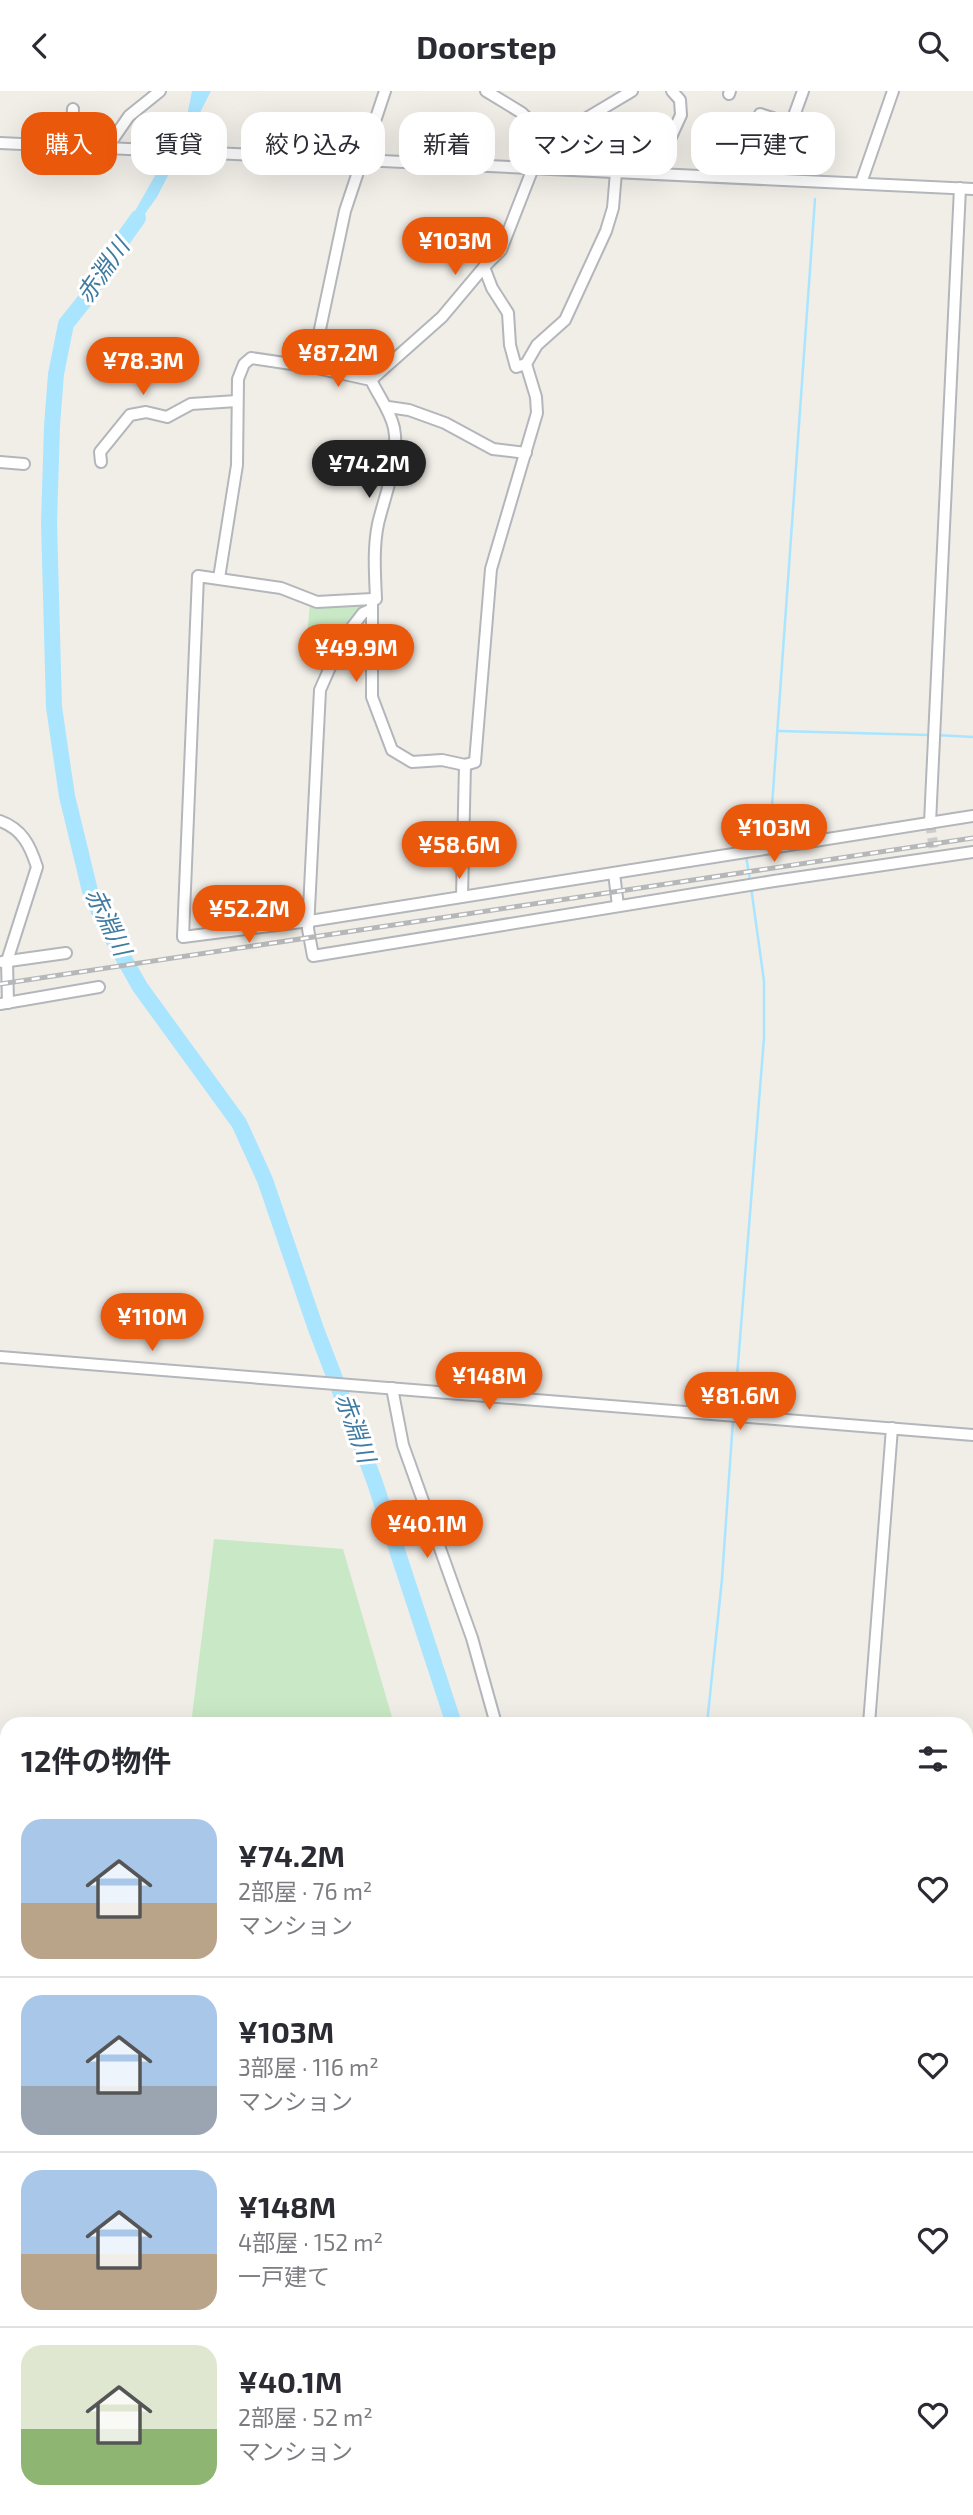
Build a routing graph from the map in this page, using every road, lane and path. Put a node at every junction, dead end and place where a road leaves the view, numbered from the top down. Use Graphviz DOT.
graph roads {
  1 [pos="160,91"];
  2 [pos="385,91"];
  3 [pos="486,91"];
  4 [pos="632,91"];
  5 [pos="672,91"];
  6 [pos="803,91"];
  7 [pos="893,91"];
  8 [pos="73,109"];
  9 [pos="73,112"];
  10 [pos="378,112"];
  11 [pos="520,112"];
  12 [pos="597,112"];
  13 [pos="677,124"];
  14 [pos="117,133"];
  15 [pos="0,143"];
  16 [pos="21,144"];
  17 [pos="117,149"];
  18 [pos="241,155"];
  19 [pos="385,162"];
  20 [pos="509,167"];
  21 [pos="357,175"];
  22 [pos="530,175"];
  23 [pos="616,175"];
  24 [pos="677,175"];
  25 [pos="729,177"];
  26 [pos="861,183"];
  27 [pos="960,188"];
  28 [pos="973,189"];
  29 [pos="484,267"];
  30 [pos="526,364"];
  31 [pos="312,367"];
  32 [pos="370,380"];
  33 [pos="237,401"];
  34 [pos="387,407"];
  35 [pos="526,453"];
  36 [pos="0,462"];
  37 [pos="101,462"];
  38 [pos="24,464"];
  39 [pos="219,578"];
  40 [pos="372,604"];
  41 [pos="466,765"];
  42 [pos="973,816"];
  43 [pos="0,821"];
  44 [pos="930,823"];
  45 [pos="973,852"];
  46 [pos="614,873"];
  47 [pos="462,896"];
  48 [pos="618,907"];
  49 [pos="310,921"];
  50 [pos="66,953"];
  51 [pos="3,961"];
  52 [pos="99,987"];
  53 [pos="4,1003"];
  54 [pos="0,1357"];
  55 [pos="387,1387"];
  56 [pos="892,1428"];
  57 [pos="973,1435"];
  58 [pos="494,1717"];
  59 [pos="870,1717"];
  1 -- 14 [label="street"];
  2 -- 10 [label="street"];
  3 -- 11 [label="street"];
  4 -- 12 [label="street"];
  5 -- 13 [label="street"];
  6 -- 25 [label="street"];
  7 -- 26 [label="street"];
  8 -- 9 [label="street"];
  15 -- 16 [label="street"];
  17 -- 18 [label="street"];
  19 -- 20 [label="street"];
  21 -- 31 [label="street"];
  22 -- 29 [label="street"];
  23 -- 30 [label="street"];
  24 -- 25 [label="street"];
  25 -- 26 [label="street"];
  26 -- 27 [label="street"];
  27 -- 28 [label="street"];
  27 -- 44 [label="street"];
  29 -- 30 [label="street"];
  29 -- 32 [label="street"];
  30 -- 35 [label="street"];
  31 -- 32 [label="street"];
  31 -- 33 [label="street"];
  32 -- 34 [label="street"];
  33 -- 37 [label="street"];
  33 -- 39 [label="street"];
  34 -- 35 [label="street"];
  34 -- 40 [label="street"];
  35 -- 41 [label="street"];
  36 -- 38 [label="street"];
  39 -- 40 [label="street"];
  39 -- 49 [label="street"];
  40 -- 41 [label="street"];
  40 -- 49 [label="street"];
  41 -- 47 [label="street"];
  42 -- 44 [label="street"];
  43 -- 51 [label="street"];
  44 -- 46 [label="street"];
  45 -- 48 [label="street"];
  46 -- 47 [label="street"];
  46 -- 48 [label="street"];
  47 -- 49 [label="street"];
  48 -- 49 [label="street"];
  50 -- 51 [label="street"];
  51 -- 53 [label="street"];
  52 -- 53 [label="street"];
  54 -- 55 [label="street"];
  55 -- 56 [label="street"];
  55 -- 58 [label="street"];
  56 -- 57 [label="street"];
  56 -- 59 [label="street"];
}
